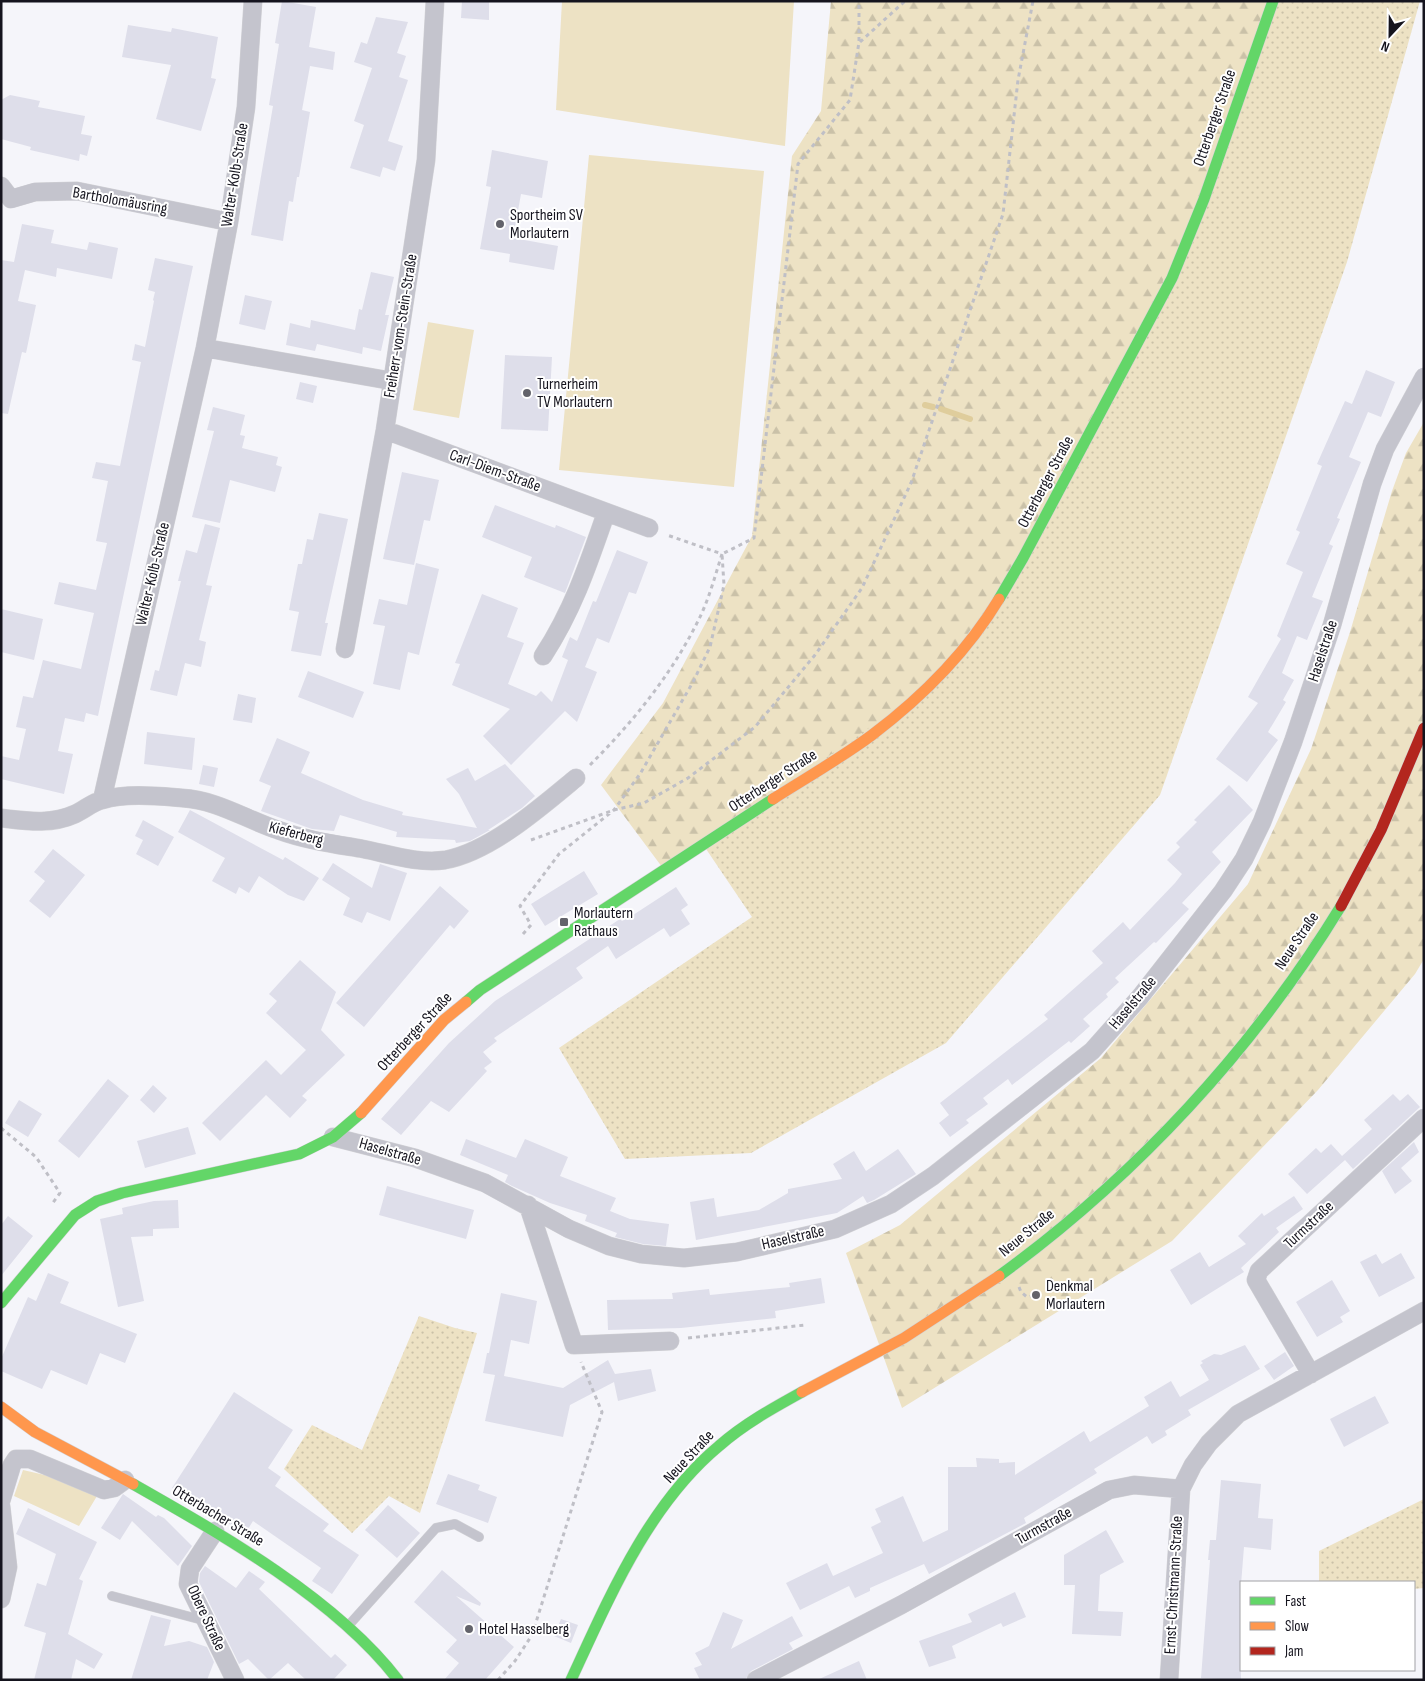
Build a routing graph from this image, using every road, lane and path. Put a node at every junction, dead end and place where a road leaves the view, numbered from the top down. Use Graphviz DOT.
graph roads {
  1 [pos="254,1"];
  2 [pos="434,1"];
  3 [pos="859,1"];
  4 [pos="905,1"];
  5 [pos="1033,1"];
  6 [pos="1273,1"];
  7 [pos="859,42"];
  8 [pos="4,199"];
  9 [pos="229,222"];
  10 [pos="204,348"];
  11 [pos="1424,377"];
  12 [pos="392,381"];
  13 [pos="385,430"];
  14 [pos="606,513"];
  15 [pos="650,528"];
  16 [pos="722,554"];
  17 [pos="345,649"];
  18 [pos="543,656"];
  19 [pos="1424,728"];
  20 [pos="576,778"];
  21 [pos="102,800"];
  22 [pos="614,810"];
  23 [pos="1,818"];
  24 [pos="522,843"];
  25 [pos="536,954"];
  26 [pos="1424,1118"];
  27 [pos="1,1128"];
  28 [pos="333,1137"];
  29 [pos="60,1193"];
  30 [pos="528,1205"];
  31 [pos="1,1303"];
  32 [pos="1424,1311"];
  33 [pos="805,1325"];
  34 [pos="670,1341"];
  35 [pos="574,1345"];
  36 [pos="1311,1374"];
  37 [pos="1,1407"];
  38 [pos="125,1480"];
  39 [pos="1181,1490"];
  40 [pos="1,1502"];
  41 [pos="1,1506"];
  42 [pos="215,1531"];
  43 [pos="479,1537"];
  44 [pos="112,1596"];
  45 [pos="1,1599"];
  46 [pos="206,1621"];
  47 [pos="346,1628"];
  48 [pos="235,1680"];
  49 [pos="398,1680"];
  50 [pos="498,1680"];
  51 [pos="571,1680"];
  52 [pos="756,1680"];
  53 [pos="1169,1680"];
  1 -- 9 [label="street, Walter-Kolb-Straße"];
  2 -- 12 [label="street, Freiherr-vom-Stein-Straße"];
  3 -- 7 [label="path"];
  4 -- 7 [label="path"];
  5 -- 22 [label="path"];
  6 -- 25 [label="street, Otterberger Straße"];
  7 -- 16 [label="path"];
  8 -- 9 [label="street, Bartholomäusring"];
  9 -- 10 [label="street, Walter-Kolb-Straße"];
  10 -- 12 [label="street"];
  10 -- 21 [label="street, Walter-Kolb-Straße"];
  11 -- 30 [label="street, Haselstraße"];
  12 -- 13 [label="street, Freiherr-vom-Stein-Straße"];
  13 -- 14 [label="street, Carl-Diem-Straße"];
  13 -- 17 [label="street, Freiherr-vom-Stein-Straße"];
  14 -- 15 [label="street, Carl-Diem-Straße"];
  14 -- 18 [label="street"];
  15 -- 16 [label="path"];
  16 -- 20 [label="path"];
  16 -- 22 [label="path"];
  19 -- 51 [label="street, Neue Straße"];
  20 -- 21 [label="street, Kieferberg"];
  21 -- 23 [label="street, Kieferberg"];
  22 -- 24 [label="path"];
  22 -- 25 [label="path"];
  25 -- 28 [label="street, Otterberger Straße"];
  26 -- 36 [label="street, Turmstraße"];
  27 -- 29 [label="path"];
  28 -- 30 [label="street, Haselstraße"];
  28 -- 31 [label="street, Otterberger Straße"];
  30 -- 35 [label="street"];
  32 -- 36 [label="street"];
  33 -- 34 [label="path"];
  34 -- 35 [label="street"];
  35 -- 50 [label="path"];
  36 -- 39 [label="street"];
  37 -- 38 [label="street, Otterbacher Straße"];
  38 -- 40 [label="street"];
  38 -- 42 [label="street, Otterbacher Straße"];
  39 -- 52 [label="street, Turmstraße"];
  39 -- 53 [label="street, Ernst-Christmann-Straße"];
  41 -- 45 [label="street"];
  42 -- 46 [label="street, Obere Straße"];
  42 -- 47 [label="street, Otterbacher Straße"];
  43 -- 47 [label="lane"];
  44 -- 46 [label="lane"];
  46 -- 48 [label="street, Obere Straße"];
  47 -- 49 [label="street, Otterbacher Straße"];
}
